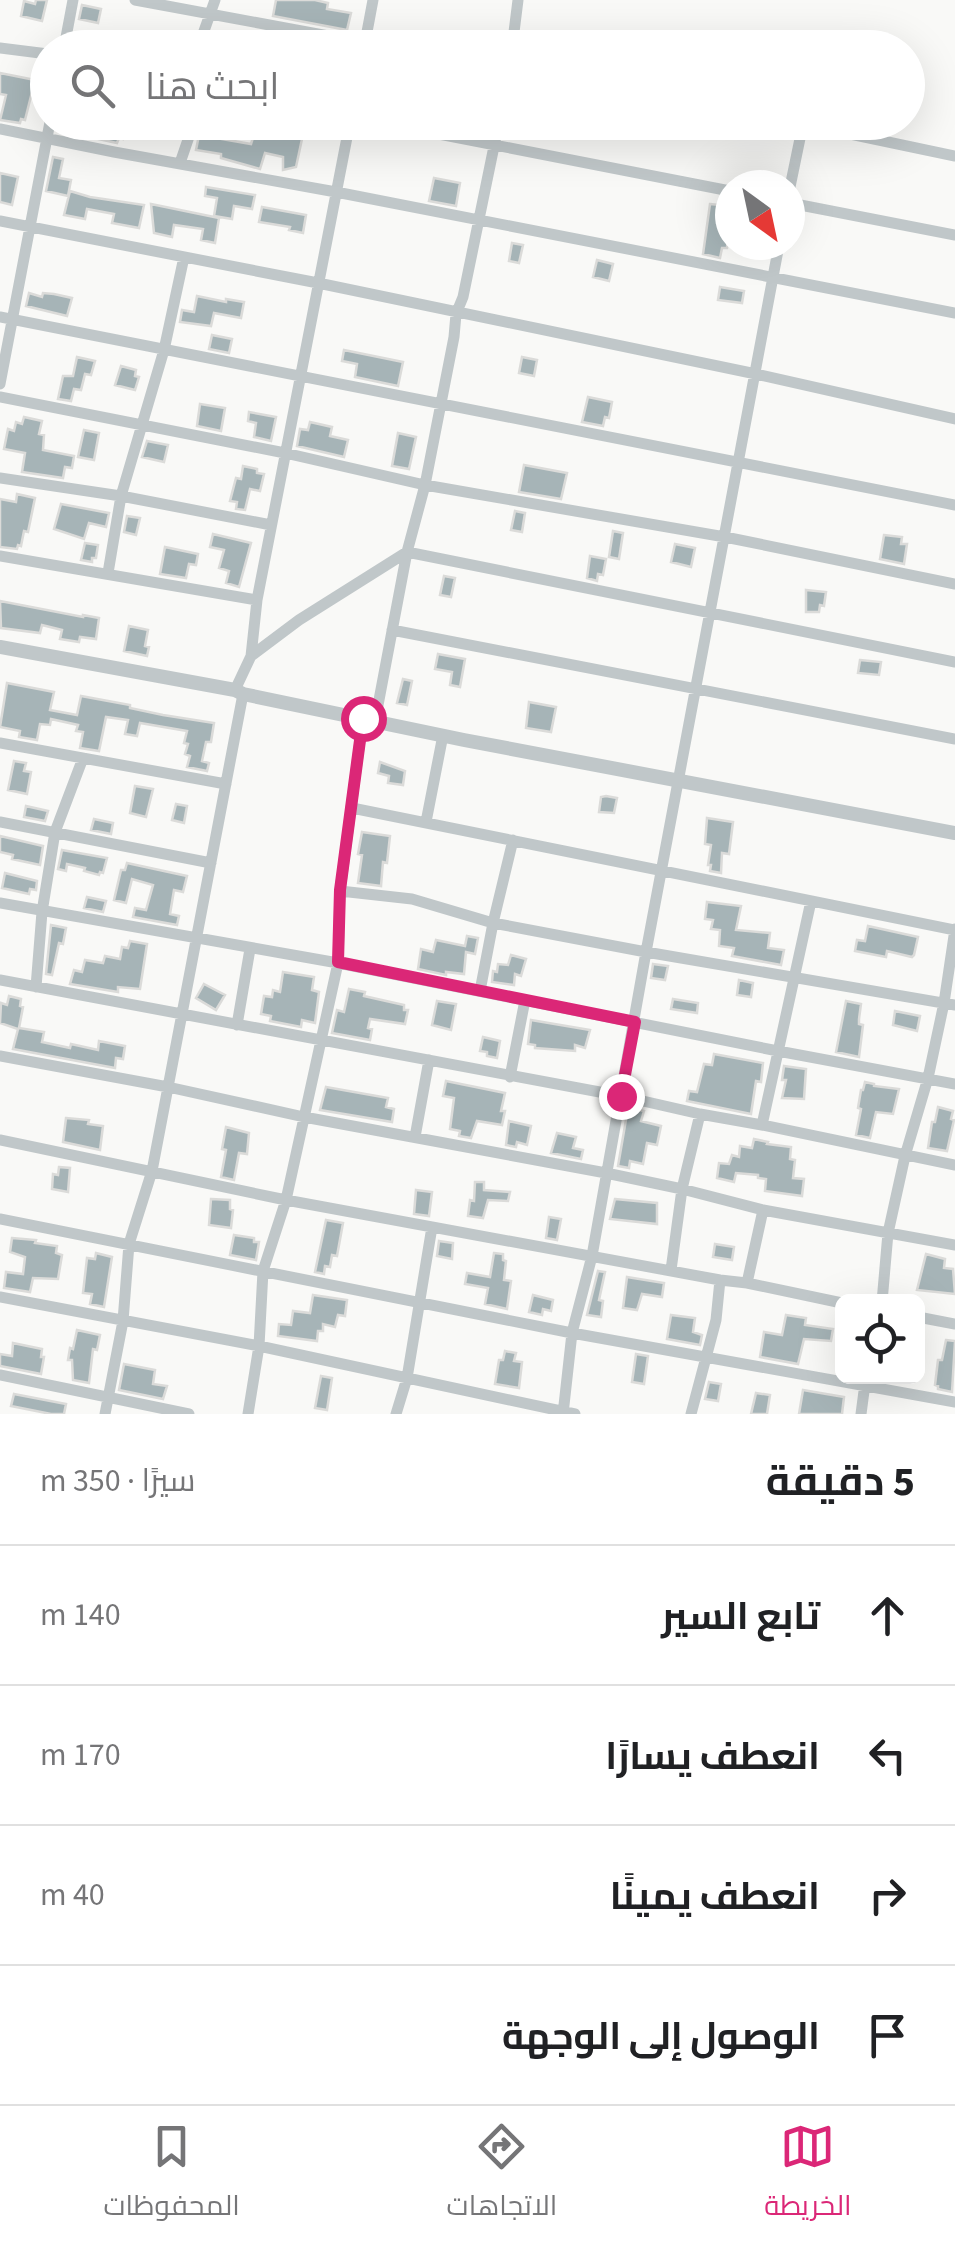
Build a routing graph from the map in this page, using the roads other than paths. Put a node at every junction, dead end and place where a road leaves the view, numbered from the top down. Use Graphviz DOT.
graph roads {
  1 [pos="73,0"];
  2 [pos="136,0"];
  3 [pos="214,0"];
  4 [pos="373,0"];
  5 [pos="518,0"];
  6 [pos="212,14"];
  7 [pos="67,30"];
  8 [pos="205,30"];
  9 [pos="290,30"];
  10 [pos="367,30"];
  11 [pos="514,30"];
  12 [pos="0,48"];
  13 [pos="30,52"];
  14 [pos="0,129"];
  15 [pos="30,134"];
  16 [pos="46,140"];
  17 [pos="62,140"];
  18 [pos="188,140"];
  19 [pos="346,140"];
  20 [pos="469,140"];
  21 [pos="495,140"];
  22 [pos="796,140"];
  23 [pos="876,140"];
  24 [pos="494,145"];
  25 [pos="955,156"];
  26 [pos="180,163"];
  27 [pos="792,170"];
  28 [pos="715,188"];
  29 [pos="336,192"];
  30 [pos="805,206"];
  31 [pos="0,221"];
  32 [pos="478,222"];
  33 [pos="30,226"];
  34 [pos="955,235"];
  35 [pos="184,257"];
  36 [pos="776,260"];
  37 [pos="773,276"];
  38 [pos="318,284"];
  39 [pos="456,314"];
  40 [pos="955,314"];
  41 [pos="6,318"];
  42 [pos="164,350"];
  43 [pos="756,374"];
  44 [pos="300,378"];
  45 [pos="0,384"];
  46 [pos="0,397"];
  47 [pos="438,405"];
  48 [pos="955,419"];
  49 [pos="140,424"];
  50 [pos="285,453"];
  51 [pos="740,462"];
  52 [pos="0,478"];
  53 [pos="424,486"];
  54 [pos="121,496"];
  55 [pos="955,505"];
  56 [pos="272,525"];
  57 [pos="726,536"];
  58 [pos="407,552"];
  59 [pos="0,556"];
  60 [pos="108,574"];
  61 [pos="955,584"];
  62 [pos="257,600"];
  63 [pos="711,613"];
  64 [pos="392,630"];
  65 [pos="0,647"];
  66 [pos="252,656"];
  67 [pos="955,662"];
  68 [pos="696,689"];
  69 [pos="239,692"];
  70 [pos="369,720"];
  71 [pos="443,735"];
  72 [pos="955,739"];
  73 [pos="0,743"];
  74 [pos="82,758"];
  75 [pos="679,781"];
  76 [pos="226,784"];
  77 [pos="352,808"];
  78 [pos="0,822"];
  79 [pos="426,822"];
  80 [pos="55,832"];
  81 [pos="955,833"];
  82 [pos="513,840"];
  83 [pos="211,863"];
  84 [pos="662,870"];
  85 [pos="340,890"];
  86 [pos="812,900"];
  87 [pos="0,903"];
  88 [pos="42,912"];
  89 [pos="492,923"];
  90 [pos="955,929"];
  91 [pos="196,938"];
  92 [pos="250,948"];
  93 [pos="646,952"];
  94 [pos="338,962"];
  95 [pos="795,976"];
  96 [pos="0,980"];
  97 [pos="36,987"];
  98 [pos="480,991"];
  99 [pos="525,1000"];
  100 [pos="950,1004"];
  101 [pos="182,1015"];
  102 [pos="635,1022"];
  103 [pos="237,1025"];
  104 [pos="320,1040"];
  105 [pos="778,1051"];
  106 [pos="0,1056"];
  107 [pos="429,1060"];
  108 [pos="510,1077"];
  109 [pos="928,1078"];
  110 [pos="955,1084"];
  111 [pos="168,1087"];
  112 [pos="621,1096"];
  113 [pos="700,1114"];
  114 [pos="304,1116"];
  115 [pos="762,1124"];
  116 [pos="415,1137"];
  117 [pos="2,1141"];
  118 [pos="0,1154"];
  119 [pos="904,1156"];
  120 [pos="955,1165"];
  121 [pos="152,1171"];
  122 [pos="606,1173"];
  123 [pos="682,1189"];
  124 [pos="286,1200"];
  125 [pos="763,1210"];
  126 [pos="0,1218"];
  127 [pos="432,1227"];
  128 [pos="888,1233"];
  129 [pos="129,1244"];
  130 [pos="955,1245"];
  131 [pos="592,1256"];
  132 [pos="671,1270"];
  133 [pos="263,1271"];
  134 [pos="720,1280"];
  135 [pos="747,1282"];
  136 [pos="883,1294"];
  137 [pos="0,1296"];
  138 [pos="835,1301"];
  139 [pos="420,1302"];
  140 [pos="925,1319"];
  141 [pos="123,1321"];
  142 [pos="955,1324"];
  143 [pos="572,1333"];
  144 [pos="259,1346"];
  145 [pos="707,1356"];
  146 [pos="0,1375"];
  147 [pos="835,1376"];
  148 [pos="407,1378"];
  149 [pos="864,1384"];
  150 [pos="877,1384"];
  151 [pos="108,1398"];
  152 [pos="955,1402"];
  153 [pos="567,1413"];
  154 [pos="106,1414"];
  155 [pos="189,1414"];
  156 [pos="248,1414"];
  157 [pos="396,1414"];
  158 [pos="692,1414"];
  159 [pos="860,1414"];
  1 -- 7 [label="street"];
  2 -- 6 [label="street"];
  3 -- 6 [label="street"];
  4 -- 10 [label="street"];
  5 -- 11 [label="street"];
  6 -- 8 [label="street"];
  6 -- 9 [label="street"];
  12 -- 13 [label="street"];
  14 -- 15 [label="street"];
  16 -- 33 [label="street"];
  17 -- 26 [label="street"];
  18 -- 26 [label="street"];
  19 -- 29 [label="street"];
  20 -- 24 [label="street"];
  21 -- 24 [label="street"];
  22 -- 27 [label="street"];
  23 -- 25 [label="street"];
  24 -- 28 [label="street"];
  24 -- 32 [label="street"];
  26 -- 29 [label="street"];
  29 -- 32 [label="street"];
  29 -- 38 [label="street"];
  30 -- 34 [label="street"];
  31 -- 33 [label="street"];
  32 -- 37 [label="street"];
  32 -- 39 [label="street"];
  33 -- 35 [label="street"];
  33 -- 41 [label="street"];
  35 -- 38 [label="street"];
  35 -- 42 [label="street"];
  36 -- 37 [label="street"];
  37 -- 40 [label="street"];
  37 -- 43 [label="street"];
  38 -- 39 [label="street"];
  38 -- 44 [label="street"];
  39 -- 43 [label="street"];
  39 -- 47 [label="street"];
  41 -- 42 [label="street"];
  41 -- 45 [label="street"];
  42 -- 44 [label="street"];
  42 -- 49 [label="street"];
  43 -- 48 [label="street"];
  43 -- 51 [label="street"];
  44 -- 47 [label="street"];
  44 -- 50 [label="street"];
  46 -- 49 [label="street"];
  47 -- 51 [label="street"];
  47 -- 53 [label="street"];
  49 -- 50 [label="street"];
  49 -- 54 [label="street"];
  50 -- 53 [label="street"];
  50 -- 56 [label="street"];
  51 -- 55 [label="street"];
  51 -- 57 [label="street"];
  52 -- 54 [label="street"];
  53 -- 57 [label="street"];
  53 -- 58 [label="street"];
  54 -- 56 [label="street"];
  54 -- 60 [label="street"];
  56 -- 62 [label="street"];
  57 -- 61 [label="street"];
  57 -- 63 [label="street"];
  58 -- 63 [label="street"];
  58 -- 64 [label="street"];
  58 -- 66 [label="street"];
  59 -- 60 [label="street"];
  60 -- 62 [label="street"];
  62 -- 66 [label="street"];
  63 -- 67 [label="street"];
  63 -- 68 [label="street"];
  64 -- 68 [label="street"];
  64 -- 70 [label="street"];
  65 -- 69 [label="street"];
  66 -- 69 [label="street"];
  68 -- 72 [label="street"];
  68 -- 75 [label="street"];
  69 -- 70 [label="street"];
  69 -- 76 [label="street"];
  70 -- 71 [label="street"];
  70 -- 77 [label="street"];
  71 -- 75 [label="street"];
  71 -- 79 [label="street"];
  73 -- 74 [label="street"];
  74 -- 76 [label="street"];
  74 -- 80 [label="street"];
  75 -- 81 [label="street"];
  75 -- 84 [label="street"];
  76 -- 83 [label="street"];
  77 -- 79 [label="street"];
  77 -- 85 [label="street"];
  78 -- 80 [label="street"];
  79 -- 82 [label="street"];
  80 -- 83 [label="street"];
  80 -- 88 [label="street"];
  82 -- 84 [label="street"];
  82 -- 89 [label="street"];
  83 -- 91 [label="street"];
  84 -- 86 [label="street"];
  84 -- 93 [label="street"];
  85 -- 89 [label="street"];
  85 -- 94 [label="street"];
  86 -- 90 [label="street"];
  86 -- 95 [label="street"];
  87 -- 88 [label="street"];
  88 -- 91 [label="street"];
  88 -- 97 [label="street"];
  89 -- 93 [label="street"];
  89 -- 98 [label="street"];
  90 -- 100 [label="street"];
  91 -- 92 [label="street"];
  91 -- 101 [label="street"];
  92 -- 94 [label="street"];
  92 -- 103 [label="street"];
  93 -- 95 [label="street"];
  93 -- 102 [label="street"];
  94 -- 98 [label="street"];
  94 -- 104 [label="street"];
  95 -- 100 [label="street"];
  95 -- 105 [label="street"];
  96 -- 97 [label="street"];
  97 -- 101 [label="street"];
  98 -- 99 [label="street"];
  99 -- 102 [label="street"];
  99 -- 108 [label="street"];
  100 -- 109 [label="street"];
  101 -- 103 [label="street"];
  101 -- 111 [label="street"];
  102 -- 105 [label="street"];
  102 -- 112 [label="street"];
  103 -- 104 [label="street"];
  104 -- 107 [label="street"];
  104 -- 114 [label="street"];
  105 -- 109 [label="street"];
  105 -- 115 [label="street"];
  106 -- 111 [label="street"];
  107 -- 108 [label="street"];
  107 -- 116 [label="street"];
  108 -- 112 [label="street"];
  109 -- 110 [label="street"];
  109 -- 119 [label="street"];
  111 -- 114 [label="street"];
  111 -- 121 [label="street"];
  112 -- 113 [label="street"];
  112 -- 122 [label="street"];
  113 -- 115 [label="street"];
  113 -- 123 [label="street"];
  114 -- 116 [label="street"];
  114 -- 124 [label="street"];
  115 -- 119 [label="street"];
  116 -- 122 [label="street"];
  117 -- 118 [label="street"];
  117 -- 121 [label="street"];
  119 -- 120 [label="street"];
  119 -- 128 [label="street"];
  121 -- 124 [label="street"];
  121 -- 129 [label="street"];
  122 -- 123 [label="street"];
  122 -- 131 [label="street"];
  123 -- 125 [label="street"];
  123 -- 132 [label="street"];
  124 -- 127 [label="street"];
  124 -- 133 [label="street"];
  125 -- 128 [label="street"];
  125 -- 135 [label="street"];
  126 -- 129 [label="street"];
  127 -- 131 [label="street"];
  127 -- 139 [label="street"];
  128 -- 130 [label="street"];
  128 -- 136 [label="street"];
  129 -- 133 [label="street"];
  129 -- 141 [label="street"];
  131 -- 132 [label="street"];
  131 -- 143 [label="street"];
  132 -- 134 [label="street"];
  133 -- 139 [label="street"];
  133 -- 144 [label="street"];
  134 -- 135 [label="street"];
  134 -- 145 [label="street"];
  135 -- 138 [label="street"];
  137 -- 141 [label="street"];
  139 -- 143 [label="street"];
  139 -- 148 [label="street"];
  140 -- 142 [label="street"];
  141 -- 144 [label="street"];
  141 -- 151 [label="street"];
  143 -- 145 [label="street"];
  143 -- 153 [label="street"];
  144 -- 148 [label="street"];
  144 -- 156 [label="street"];
  145 -- 147 [label="street"];
  145 -- 158 [label="street"];
  146 -- 151 [label="street"];
  148 -- 153 [label="street"];
  148 -- 157 [label="street"];
  149 -- 159 [label="street"];
  150 -- 152 [label="street"];
  151 -- 154 [label="street"];
  151 -- 155 [label="street"];
}
